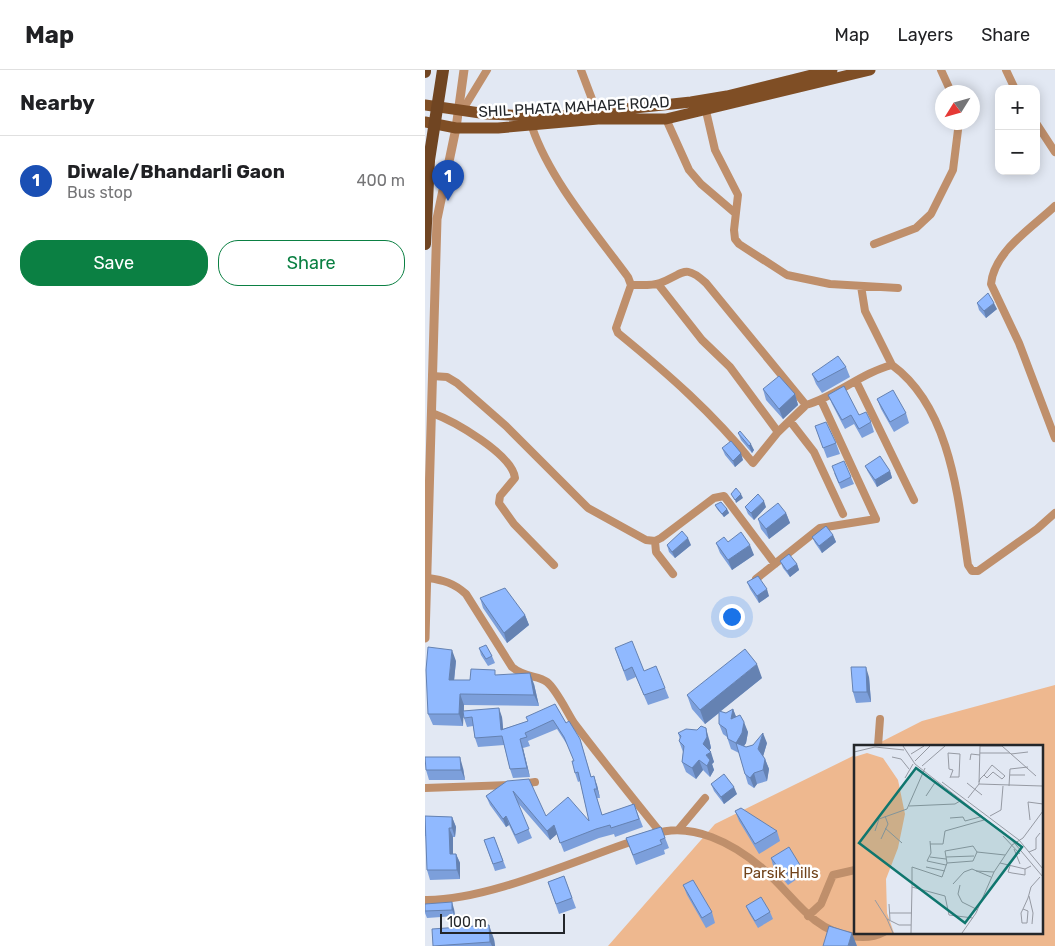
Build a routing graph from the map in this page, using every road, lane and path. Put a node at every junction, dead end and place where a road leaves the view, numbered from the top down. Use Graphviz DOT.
graph roads {
  1 [pos="443,70"];
  2 [pos="463,70"];
  3 [pos="487,70"];
  4 [pos="581,70"];
  5 [pos="832,70"];
  6 [pos="870,70"];
  7 [pos="941,70"];
  8 [pos="1006,70"];
  9 [pos="948,85"];
  10 [pos="1013,85"];
  11 [pos="425,105"];
  12 [pos="460,111"];
  13 [pos="706,111"];
  14 [pos="598,116"];
  15 [pos="666,119"];
  16 [pos="425,122"];
  17 [pos="532,127"];
  18 [pos="456,128"];
  19 [pos="1040,129"];
  20 [pos="958,130"];
  21 [pos="1055,152"];
  22 [pos="1055,206"];
  23 [pos="735,213"];
  24 [pos="425,244"];
  25 [pos="874,244"];
  26 [pos="658,284"];
  27 [pos="631,285"];
  28 [pos="861,286"];
  29 [pos="898,288"];
  30 [pos="892,365"];
  31 [pos="432,376"];
  32 [pos="856,381"];
  33 [pos="821,400"];
  34 [pos="806,405"];
  35 [pos="432,414"];
  36 [pos="790,421"];
  37 [pos="778,432"];
  38 [pos="1055,438"];
  39 [pos="914,500"];
  40 [pos="1055,513"];
  41 [pos="843,514"];
  42 [pos="655,542"];
  43 [pos="775,564"];
  44 [pos="554,565"];
  45 [pos="673,574"];
  46 [pos="427,578"];
  47 [pos="756,579"];
  48 [pos="425,638"];
  49 [pos="880,720"];
  50 [pos="878,745"];
  51 [pos="535,782"];
  52 [pos="425,788"];
  53 [pos="705,798"];
  54 [pos="679,829"];
  55 [pos="660,832"];
  56 [pos="854,870"];
  57 [pos="425,900"];
  58 [pos="808,916"];
  59 [pos="878,934"];
  1 -- 24 [label="highway, bridge"];
  2 -- 12 [label="street"];
  3 -- 12 [label="street"];
  4 -- 14 [label="street"];
  5 -- 14 [label="main road, SHIL PHATA MAHAPE ROAD"];
  6 -- 13 [label="main road, SHIL PHATA MAHAPE ROAD"];
  7 -- 9 [label="street"];
  8 -- 10 [label="street"];
  11 -- 12 [label="main road, SHIL PHATA MAHAPE ROAD"];
  12 -- 14 [label="main road, SHIL PHATA MAHAPE ROAD"];
  12 -- 18 [label="street"];
  13 -- 15 [label="main road, SHIL PHATA MAHAPE ROAD"];
  13 -- 23 [label="street"];
  14 -- 15 [label="main road, SHIL PHATA MAHAPE ROAD"];
  14 -- 17 [label="main road, SHIL PHATA MAHAPE ROAD"];
  15 -- 23 [label="street"];
  16 -- 18 [label="main road, SHIL PHATA MAHAPE ROAD"];
  17 -- 18 [label="main road, SHIL PHATA MAHAPE ROAD"];
  17 -- 27 [label="street"];
  18 -- 31 [label="street"];
  19 -- 21 [label="street"];
  20 -- 25 [label="street"];
  22 -- 38 [label="street"];
  23 -- 28 [label="street"];
  26 -- 27 [label="street"];
  26 -- 34 [label="street"];
  26 -- 37 [label="street"];
  27 -- 37 [label="street"];
  28 -- 29 [label="street"];
  28 -- 30 [label="street"];
  30 -- 32 [label="street"];
  30 -- 40 [label="street"];
  31 -- 35 [label="street"];
  31 -- 42 [label="street"];
  32 -- 33 [label="street"];
  32 -- 39 [label="street"];
  33 -- 34 [label="street"];
  33 -- 43 [label="street"];
  34 -- 36 [label="street"];
  35 -- 44 [label="street"];
  35 -- 46 [label="street"];
  36 -- 37 [label="street"];
  36 -- 41 [label="street"];
  42 -- 43 [label="street"];
  42 -- 45 [label="street"];
  43 -- 47 [label="street"];
  46 -- 48 [label="street"];
  46 -- 55 [label="street"];
  49 -- 50 [label="street"];
  51 -- 52 [label="street"];
  53 -- 54 [label="street"];
  54 -- 55 [label="street"];
  54 -- 58 [label="street"];
  55 -- 57 [label="street"];
  56 -- 58 [label="street"];
  58 -- 59 [label="street"];
}
